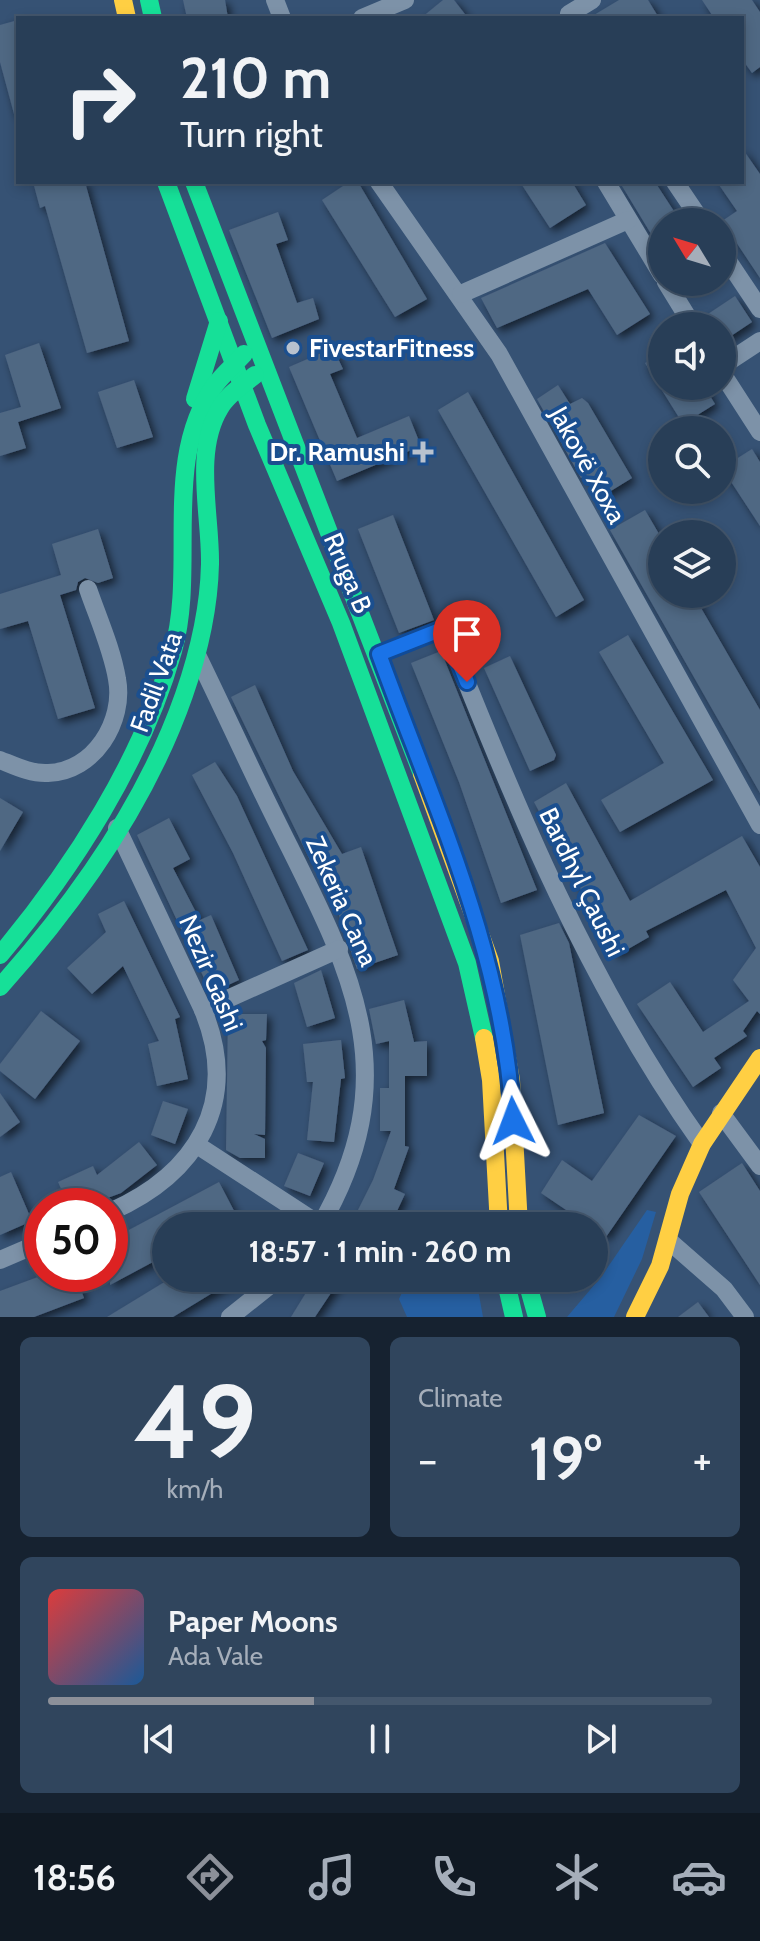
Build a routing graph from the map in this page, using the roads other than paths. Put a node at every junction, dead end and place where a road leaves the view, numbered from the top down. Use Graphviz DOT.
graph roads {
  1 [pos="405,0"];
  2 [pos="592,0"];
  3 [pos="566,11"];
  4 [pos="367,16"];
  5 [pos="167,184"];
  6 [pos="195,184"];
  7 [pos="380,184"];
  8 [pos="607,184"];
  9 [pos="676,184"];
  10 [pos="693,208"];
  11 [pos="628,220"];
  12 [pos="648,252"];
  13 [pos="736,273"];
  14 [pos="461,294"];
  15 [pos="760,309"];
  16 [pos="219,321"];
  17 [pos="760,341"];
  18 [pos="255,345"];
  19 [pos="736,357"];
  20 [pos="233,363"];
  21 [pos="264,368"];
  22 [pos="242,385"];
  23 [pos="736,395"];
  24 [pos="257,425"];
  25 [pos="760,432"];
  26 [pos="188,446"];
  27 [pos="209,449"];
  28 [pos="88,589"];
  29 [pos="379,654"];
  30 [pos="197,655"];
  31 [pos="0,760"];
  32 [pos="760,825"];
  33 [pos="117,828"];
  34 [pos="339,949"];
  35 [pos="0,955"];
  36 [pos="0,987"];
  37 [pos="203,1010"];
  38 [pos="760,1058"];
  39 [pos="721,1113"];
  40 [pos="702,1144"];
  41 [pos="197,1145"];
  42 [pos="760,1166"];
  43 [pos="128,1202"];
  44 [pos="299,1212"];
  45 [pos="327,1212"];
  46 [pos="498,1212"];
  47 [pos="518,1212"];
  48 [pos="668,1240"];
  49 [pos="24,1250"];
  50 [pos="0,1260"];
  51 [pos="261,1292"];
  52 [pos="508,1292"];
  53 [pos="530,1292"];
  54 [pos="230,1317"];
  55 [pos="514,1317"];
  56 [pos="537,1317"];
  57 [pos="635,1317"];
  58 [pos="745,1317"];
  1 -- 4 [label="street"];
  2 -- 3 [label="street"];
  5 -- 16 [label="main road, Rruga B"];
  6 -- 18 [label="main road"];
  7 -- 14 [label="street, Jakovë Xoxa"];
  8 -- 11 [label="street"];
  9 -- 10 [label="street"];
  11 -- 12 [label="street"];
  11 -- 14 [label="street"];
  13 -- 15 [label="street"];
  14 -- 32 [label="street, Jakovë Xoxa"];
  16 -- 20 [label="main road, Rruga B"];
  16 -- 26 [label="main road"];
  17 -- 19 [label="street"];
  18 -- 20 [label="main road, Fadil Vata"];
  18 -- 21 [label="main road, Rruga B"];
  20 -- 22 [label="main road, Rruga B"];
  20 -- 26 [label="main road, Fadil Vata"];
  21 -- 22 [label="main road, Fadil Vata"];
  21 -- 29 [label="main road, Rruga B"];
  22 -- 24 [label="main road, Rruga B"];
  22 -- 27 [label="main road, Fadil Vata"];
  23 -- 25 [label="street"];
  24 -- 27 [label="main road"];
  24 -- 46 [label="main road, Rruga B"];
  26 -- 35 [label="main road, Fadil Vata"];
  27 -- 30 [label="main road, Fadil Vata"];
  28 -- 31 [label="street"];
  29 -- 40 [label="street, Bardhyl Çaushi"];
  29 -- 47 [label="main road, Rruga B"];
  30 -- 33 [label="main road, Fadil Vata"];
  30 -- 34 [label="street, Zekeria Cana"];
  33 -- 36 [label="main road, Fadil Vata"];
  33 -- 37 [label="street, Nezir Gashi"];
  34 -- 37 [label="street"];
  34 -- 45 [label="street, Zekeria Cana"];
  37 -- 41 [label="street, Nezir Gashi"];
  38 -- 39 [label="main road"];
  39 -- 40 [label="main road"];
  39 -- 42 [label="street"];
  40 -- 48 [label="main road"];
  41 -- 43 [label="street, Nezir Gashi"];
  41 -- 44 [label="street"];
  48 -- 57 [label="main road"];
  48 -- 58 [label="street"];
  49 -- 50 [label="street"];
  51 -- 54 [label="street"];
  52 -- 55 [label="main road"];
  53 -- 56 [label="main road"];
}
